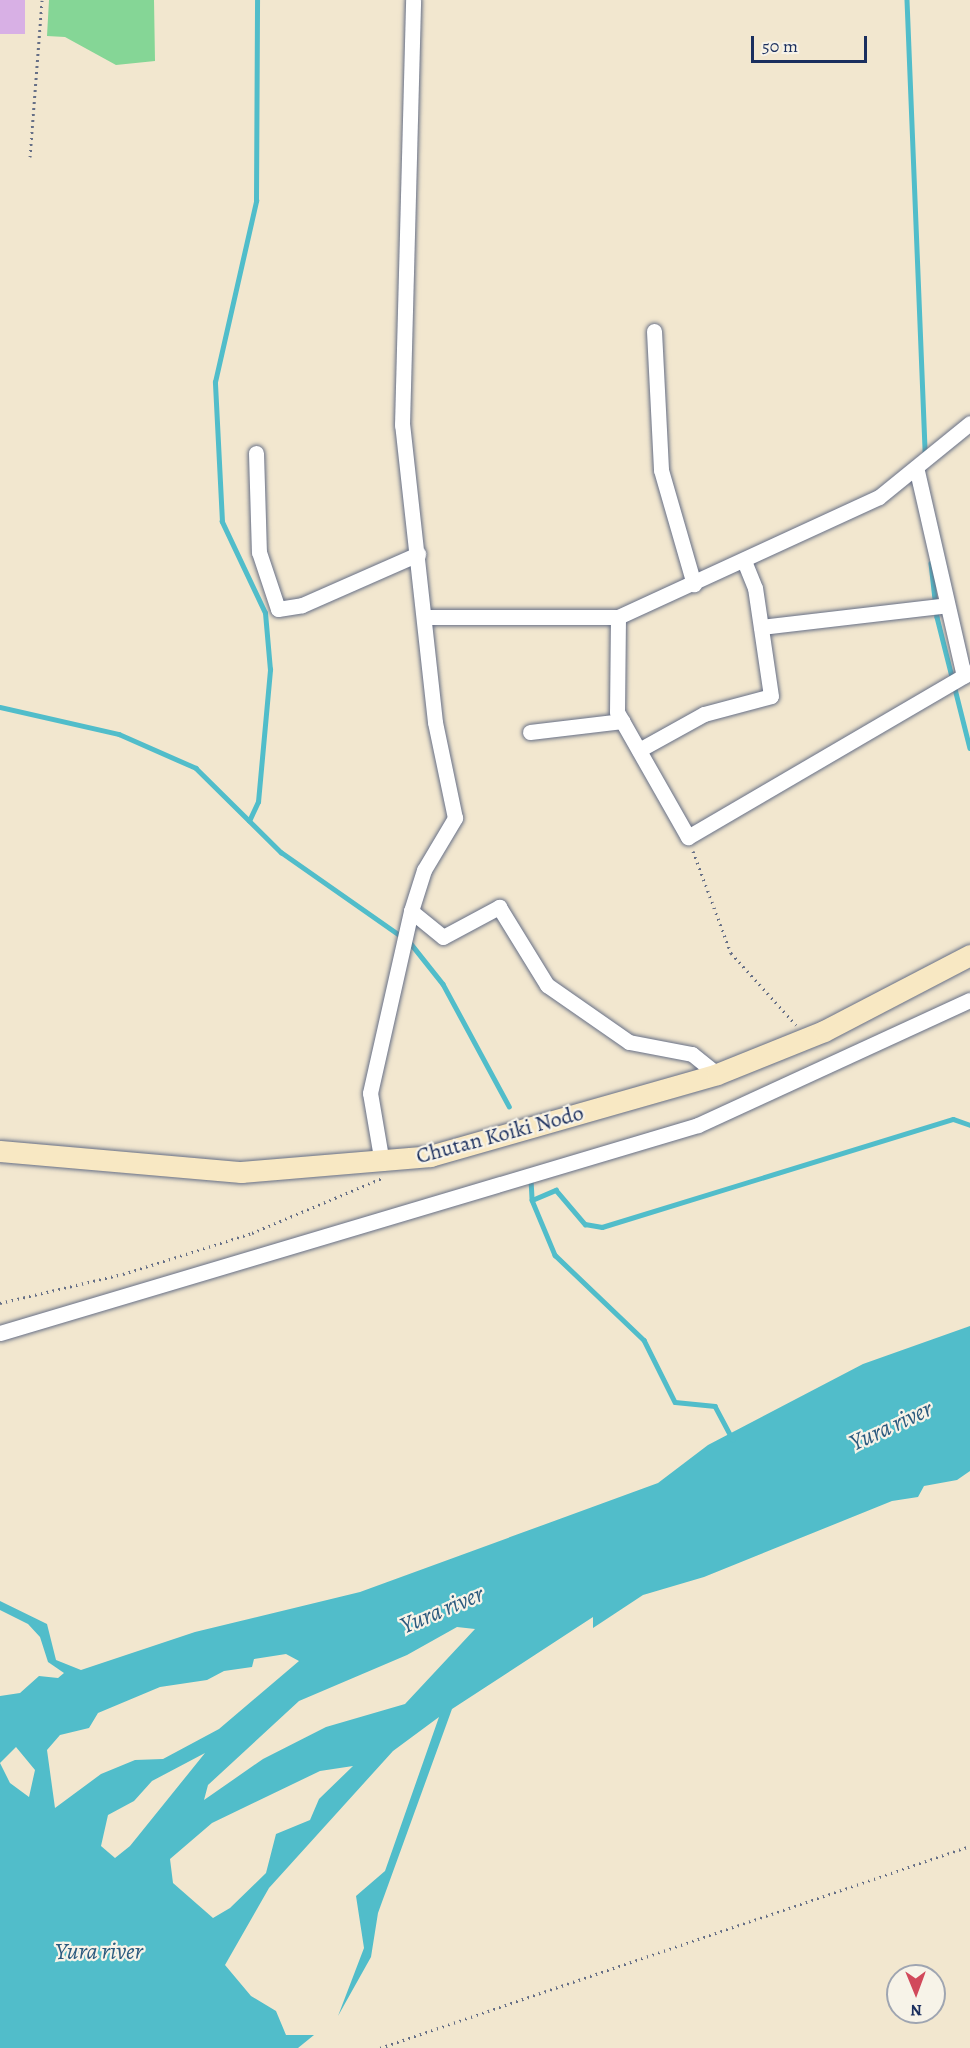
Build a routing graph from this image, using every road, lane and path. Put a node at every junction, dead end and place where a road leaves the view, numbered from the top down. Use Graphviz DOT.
graph roads {
  1 [pos="42,0"];
  2 [pos="413,0"];
  3 [pos="30,157"];
  4 [pos="654,331"];
  5 [pos="970,423"];
  6 [pos="256,453"];
  7 [pos="917,471"];
  8 [pos="418,554"];
  9 [pos="746,562"];
  10 [pos="694,585"];
  11 [pos="947,605"];
  12 [pos="424,617"];
  13 [pos="618,617"];
  14 [pos="761,627"];
  15 [pos="967,674"];
  16 [pos="622,721"];
  17 [pos="530,732"];
  18 [pos="639,750"];
  19 [pos="688,837"];
  20 [pos="410,918"];
  21 [pos="970,955"];
  22 [pos="970,1000"];
  23 [pos="806,1038"];
  24 [pos="717,1074"];
  25 [pos="0,1151"];
  26 [pos="385,1169"];
  27 [pos="0,1303"];
  28 [pos="0,1333"];
  29 [pos="970,1846"];
  30 [pos="380,2048"];
  1 -- 3 [label="path"];
  2 -- 8 [label="street"];
  4 -- 10 [label="street"];
  5 -- 7 [label="street"];
  6 -- 8 [label="street"];
  7 -- 9 [label="street"];
  7 -- 11 [label="street"];
  8 -- 12 [label="street"];
  9 -- 10 [label="street"];
  9 -- 14 [label="street"];
  10 -- 13 [label="street"];
  11 -- 14 [label="street"];
  11 -- 15 [label="street"];
  12 -- 13 [label="street"];
  12 -- 20 [label="street"];
  13 -- 16 [label="street"];
  14 -- 18 [label="street"];
  15 -- 19 [label="street"];
  16 -- 17 [label="street"];
  16 -- 18 [label="street"];
  18 -- 19 [label="street"];
  19 -- 23 [label="path"];
  20 -- 24 [label="street"];
  20 -- 26 [label="street"];
  21 -- 23 [label="street, Chutan Koiki Nodo"];
  22 -- 28 [label="street"];
  23 -- 24 [label="street, Chutan Koiki Nodo"];
  24 -- 26 [label="street, Chutan Koiki Nodo"];
  25 -- 26 [label="street, Chutan Koiki Nodo"];
  26 -- 27 [label="path"];
  29 -- 30 [label="path"];
}
